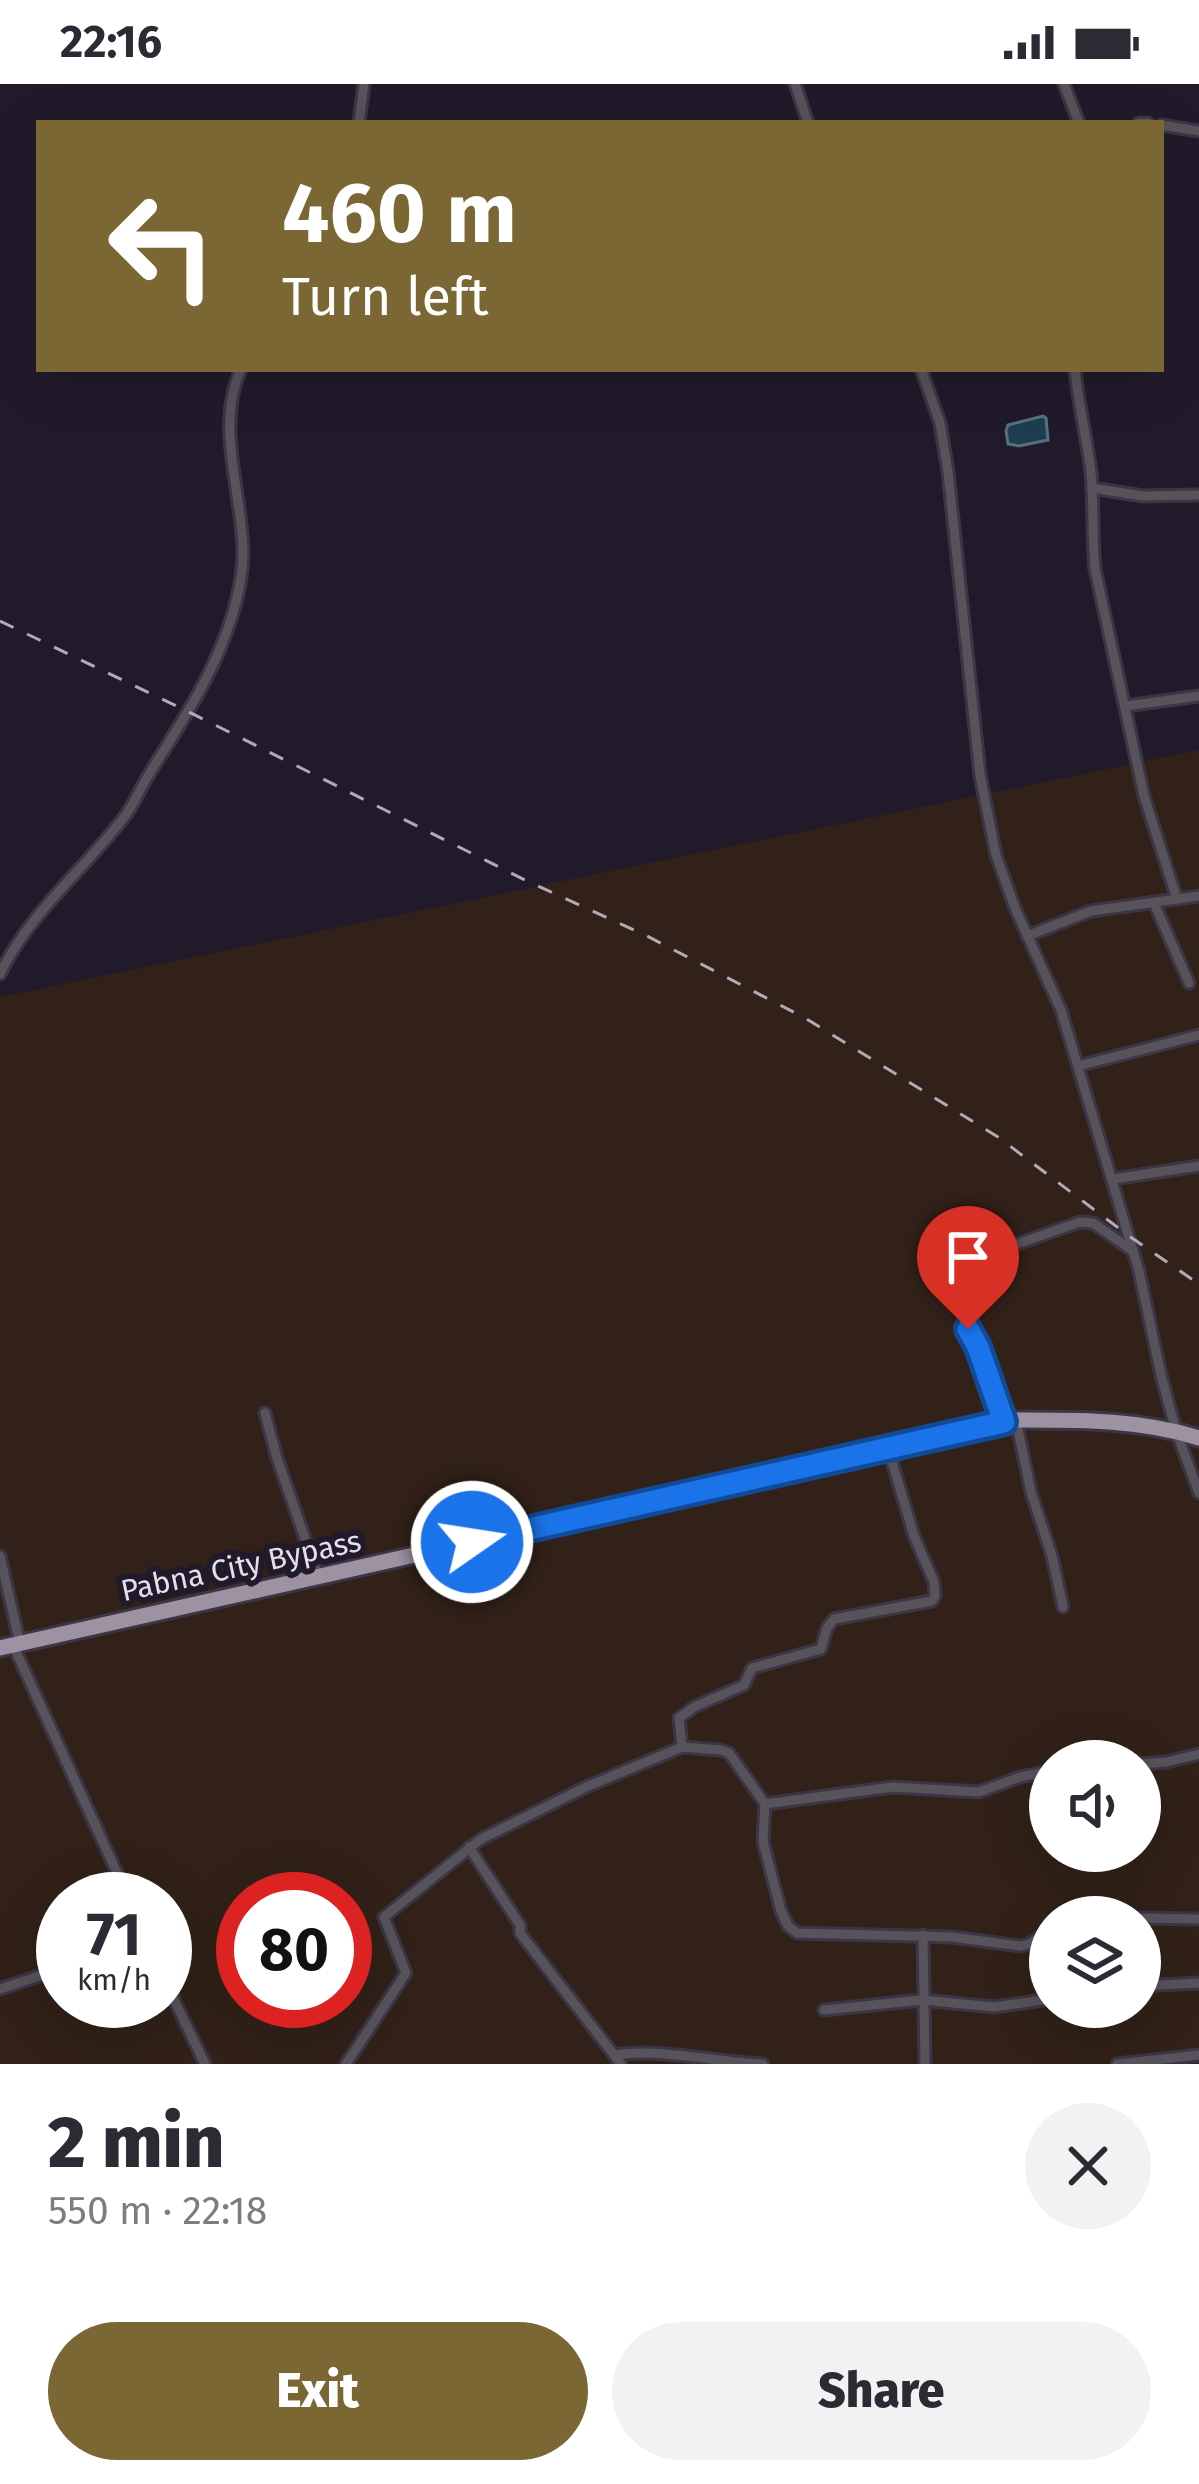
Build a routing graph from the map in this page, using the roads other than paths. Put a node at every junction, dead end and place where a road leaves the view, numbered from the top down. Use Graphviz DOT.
graph roads {
  1 [pos="364,84"];
  2 [pos="795,84"];
  3 [pos="1064,84"];
  4 [pos="359,120"];
  5 [pos="807,120"];
  6 [pos="1078,120"];
  7 [pos="1164,125"];
  8 [pos="1199,130"];
  9 [pos="240,372"];
  10 [pos="922,372"];
  11 [pos="1075,372"];
  12 [pos="1092,488"];
  13 [pos="1199,496"];
  14 [pos="1199,697"];
  15 [pos="1126,706"];
  16 [pos="1199,896"];
  17 [pos="1177,899"];
  18 [pos="1154,903"];
  19 [pos="1027,936"];
  20 [pos="0,974"];
  21 [pos="1189,983"];
  22 [pos="1199,1035"];
  23 [pos="1078,1066"];
  24 [pos="1199,1166"];
  25 [pos="1113,1179"];
  26 [pos="1133,1251"];
  27 [pos="948,1286"];
  28 [pos="968,1329"];
  29 [pos="266,1413"];
  30 [pos="1010,1421"];
  31 [pos="1176,1431"];
  32 [pos="1199,1438"];
  33 [pos="888,1448"];
  34 [pos="1199,1493"];
  35 [pos="0,1556"];
  36 [pos="319,1576"];
  37 [pos="1063,1607"];
  38 [pos="11,1646"];
  39 [pos="682,1747"];
  40 [pos="1199,1754"];
  41 [pos="1161,1762"];
  42 [pos="1029,1776"];
  43 [pos="765,1804"];
  44 [pos="469,1847"];
  45 [pos="116,1872"];
  46 [pos="1161,1918"];
  47 [pos="1199,1919"];
  48 [pos="923,1935"];
  49 [pos="1029,1945"];
  50 [pos="36,1977"];
  51 [pos="1199,1984"];
  52 [pos="1161,1985"];
  53 [pos="0,1989"];
  54 [pos="922,2000"];
  55 [pos="1029,2002"];
  56 [pos="824,2010"];
  57 [pos="186,2028"];
  58 [pos="1199,2055"];
  59 [pos="618,2060"];
  60 [pos="205,2064"];
  61 [pos="346,2064"];
  62 [pos="763,2064"];
  63 [pos="925,2064"];
  64 [pos="1118,2064"];
  1 -- 4 [label="street"];
  2 -- 5 [label="street"];
  3 -- 6 [label="street"];
  7 -- 8 [label="street"];
  9 -- 20 [label="street"];
  10 -- 19 [label="street"];
  11 -- 12 [label="street"];
  12 -- 13 [label="street"];
  12 -- 15 [label="street"];
  14 -- 15 [label="street"];
  15 -- 17 [label="street"];
  16 -- 17 [label="street"];
  17 -- 18 [label="street"];
  18 -- 19 [label="street"];
  18 -- 21 [label="street"];
  19 -- 23 [label="street"];
  22 -- 23 [label="street"];
  23 -- 25 [label="street"];
  24 -- 25 [label="street"];
  25 -- 26 [label="street"];
  26 -- 27 [label="street"];
  26 -- 31 [label="street"];
  28 -- 30 [label="street"];
  29 -- 36 [label="street"];
  30 -- 31 [label="highway, Pabna City Bypass"];
  30 -- 33 [label="highway, Pabna City Bypass"];
  30 -- 37 [label="street"];
  31 -- 32 [label="highway, Pabna City Bypass"];
  31 -- 34 [label="street"];
  33 -- 36 [label="highway, Pabna City Bypass"];
  33 -- 39 [label="street"];
  35 -- 38 [label="street"];
  36 -- 38 [label="highway, Pabna City Bypass"];
  38 -- 45 [label="street"];
  39 -- 43 [label="street"];
  39 -- 44 [label="street"];
  40 -- 41 [label="street"];
  42 -- 43 [label="street"];
  43 -- 48 [label="street"];
  44 -- 59 [label="street"];
  44 -- 61 [label="street"];
  46 -- 47 [label="street"];
  48 -- 49 [label="street"];
  48 -- 54 [label="street"];
  50 -- 53 [label="street"];
  51 -- 52 [label="street"];
  54 -- 55 [label="street"];
  54 -- 56 [label="street"];
  54 -- 63 [label="street"];
  57 -- 60 [label="street"];
  58 -- 64 [label="street"];
  59 -- 62 [label="street"];
}
